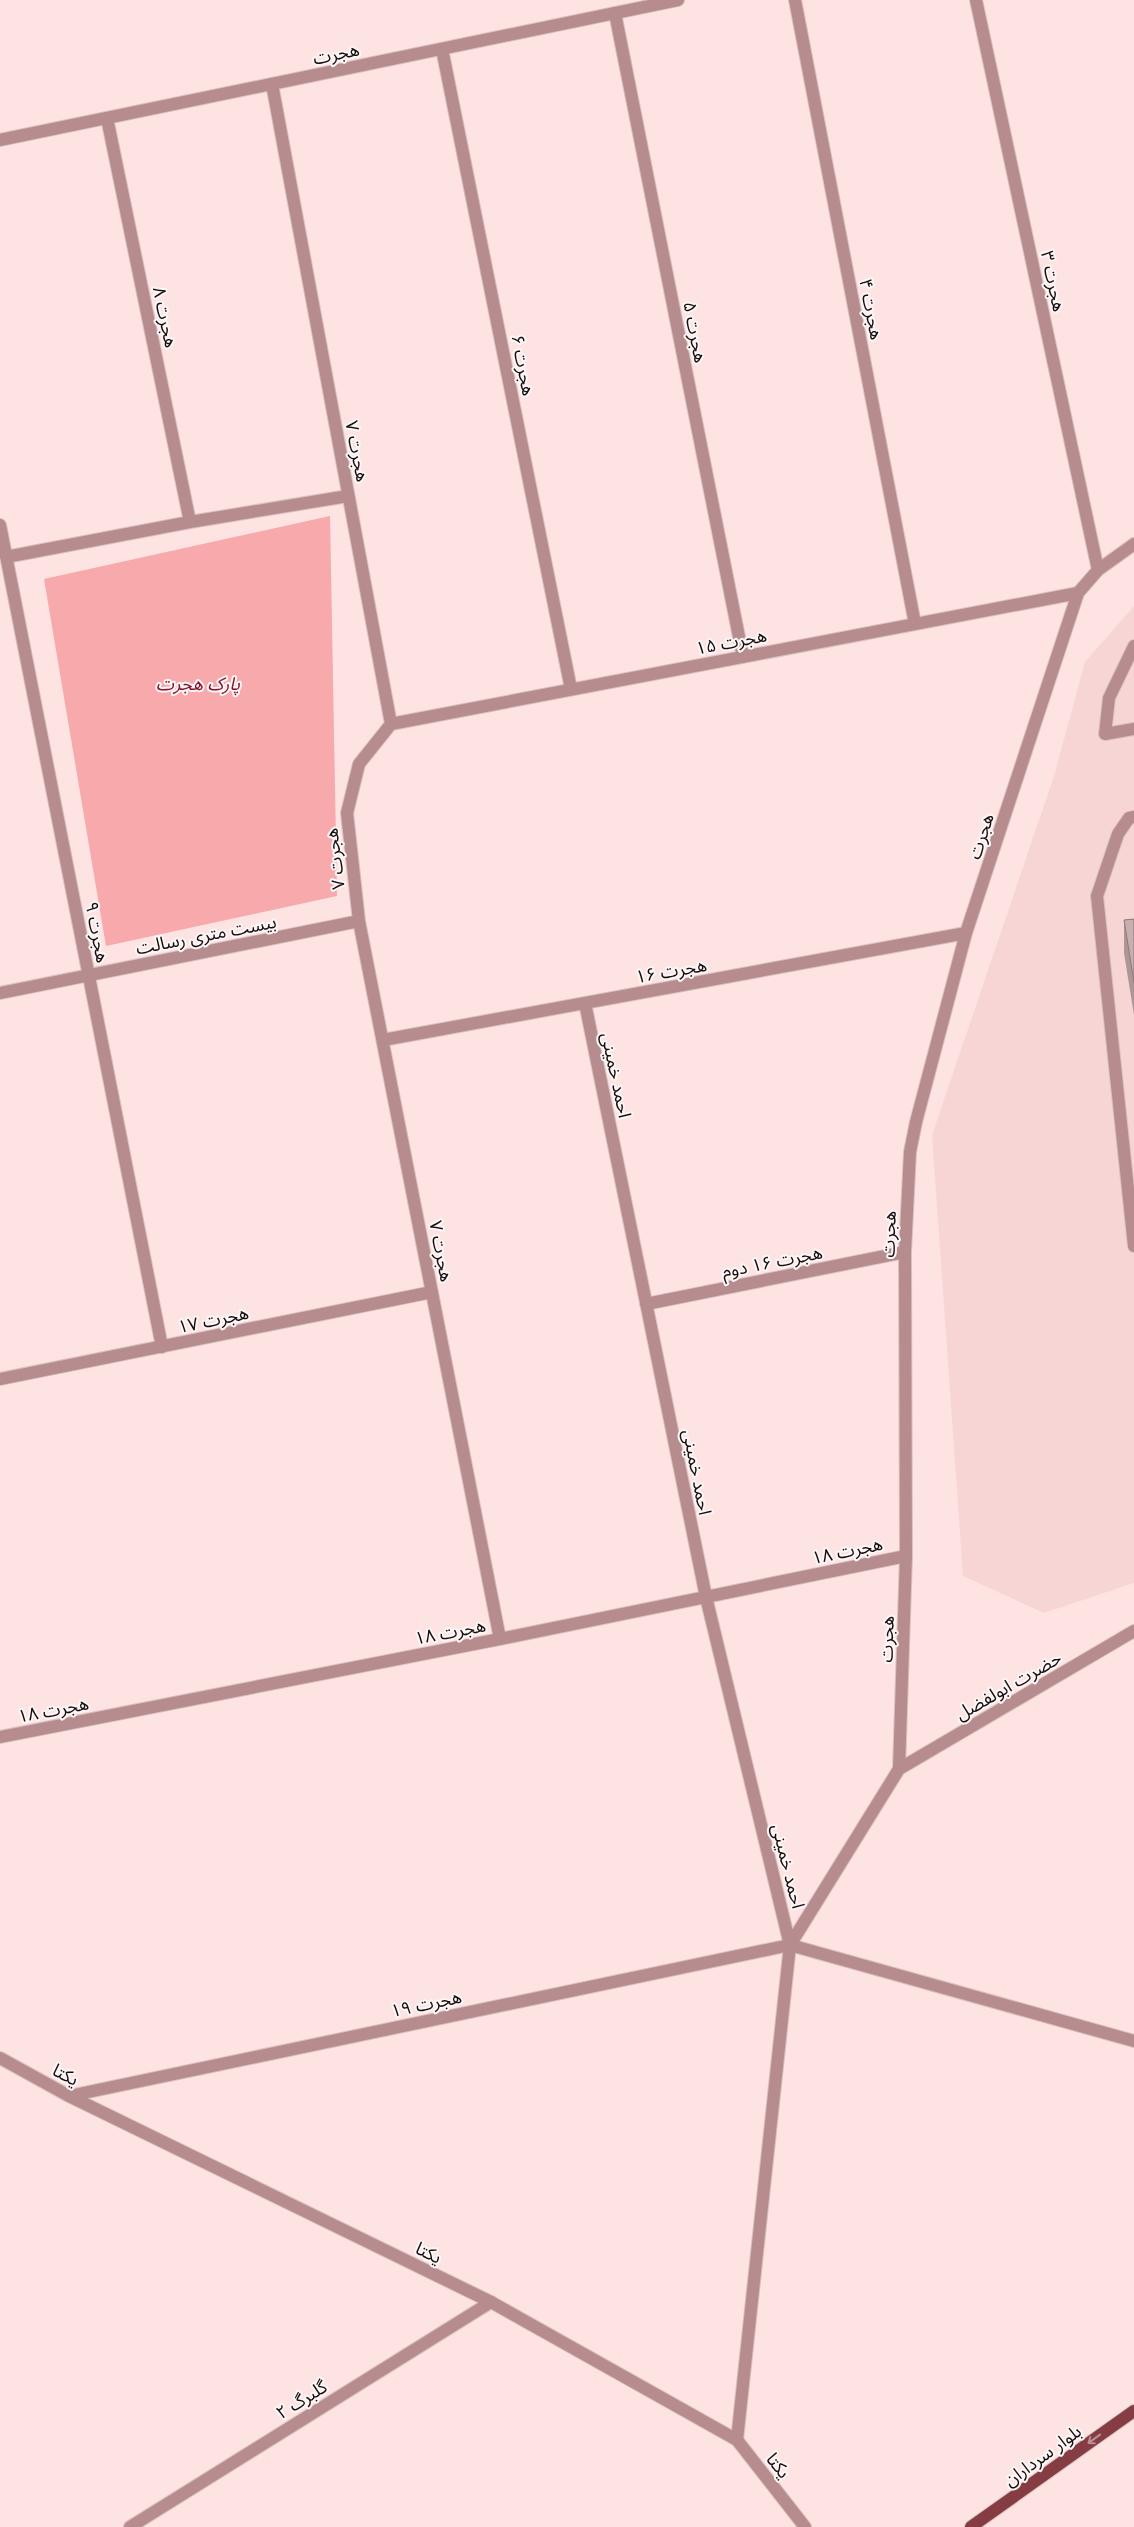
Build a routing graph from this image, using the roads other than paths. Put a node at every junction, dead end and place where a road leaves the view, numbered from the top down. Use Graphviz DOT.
graph roads {
  1 [pos="678,0"];
  2 [pos="795,0"];
  3 [pos="976,0"];
  4 [pos="615,13"];
  5 [pos="442,48"];
  6 [pos="272,84"];
  7 [pos="107,118"];
  8 [pos="0,140"];
  9 [pos="348,496"];
  10 [pos="190,522"];
  11 [pos="0,525"];
  12 [pos="1134,544"];
  13 [pos="6,557"];
  14 [pos="1098,570"];
  15 [pos="1078,593"];
  16 [pos="915,624"];
  17 [pos="1134,646"];
  18 [pos="743,657"];
  19 [pos="571,689"];
  20 [pos="391,724"];
  21 [pos="1134,729"];
  22 [pos="1134,817"];
  23 [pos="359,921"];
  24 [pos="966,933"];
  25 [pos="89,975"];
  26 [pos="0,993"];
  27 [pos="585,1003"];
  28 [pos="383,1040"];
  29 [pos="1134,1246"];
  30 [pos="904,1252"];
  31 [pos="432,1292"];
  32 [pos="646,1304"];
  33 [pos="162,1347"];
  34 [pos="0,1379"];
  35 [pos="906,1556"];
  36 [pos="706,1596"];
  37 [pos="1134,1631"];
  38 [pos="500,1639"];
  39 [pos="0,1737"];
  40 [pos="899,1768"];
  41 [pos="790,1945"];
  42 [pos="1134,2041"];
  43 [pos="0,2058"];
  44 [pos="69,2096"];
  45 [pos="490,2302"];
  46 [pos="1131,2416"];
  47 [pos="737,2440"];
  48 [pos="130,2527"];
  49 [pos="805,2527"];
  50 [pos="971,2527"];
  1 -- 4 [label="street, هجرت"];
  2 -- 16 [label="street, هجرت ۴"];
  3 -- 14 [label="street, هجرت ۳"];
  4 -- 5 [label="street, هجرت"];
  4 -- 18 [label="street, هجرت ۵"];
  5 -- 6 [label="street, هجرت"];
  5 -- 19 [label="street, هجرت ۶"];
  6 -- 7 [label="street, هجرت"];
  6 -- 9 [label="street, هجرت ۷"];
  7 -- 8 [label="street, هجرت"];
  7 -- 10 [label="street, هجرت ۸"];
  9 -- 10 [label="street"];
  9 -- 20 [label="street, هجرت ۷"];
  10 -- 13 [label="street"];
  11 -- 13 [label="street, هجرت ۹"];
  12 -- 14 [label="street, هجرت"];
  13 -- 25 [label="street, هجرت ۹"];
  14 -- 15 [label="street, هجرت"];
  15 -- 16 [label="street, هجرت ۱۵"];
  15 -- 24 [label="street, هجرت"];
  16 -- 18 [label="street, هجرت ۱۵"];
  17 -- 21 [label="street"];
  18 -- 19 [label="street, هجرت ۱۵"];
  19 -- 20 [label="street, هجرت ۱۵"];
  20 -- 23 [label="street, هجرت ۷"];
  22 -- 29 [label="street"];
  23 -- 25 [label="street, بیست متری رسالت"];
  23 -- 28 [label="street, هجرت ۷"];
  24 -- 27 [label="street, هجرت ۱۶"];
  24 -- 30 [label="street, هجرت"];
  25 -- 26 [label="street, بیست متری رسالت"];
  25 -- 33 [label="street, هجرت ۹"];
  27 -- 28 [label="street, هجرت ۱۶"];
  27 -- 32 [label="street, احمد خمینی"];
  28 -- 31 [label="street, هجرت ۷"];
  30 -- 32 [label="street, هجرت ۱۶ دوم"];
  30 -- 35 [label="street, هجرت"];
  31 -- 33 [label="street, هجرت ۱۷"];
  31 -- 38 [label="street, هجرت ۷"];
  32 -- 36 [label="street, احمد خمینی"];
  33 -- 34 [label="street, هجرت ۱۷"];
  35 -- 36 [label="street, هجرت ۱۸"];
  35 -- 40 [label="street, هجرت"];
  36 -- 38 [label="street, هجرت ۱۸"];
  36 -- 41 [label="street, احمد خمینی"];
  37 -- 40 [label="street, حضرت ابولفضل"];
  38 -- 39 [label="street, هجرت ۱۸"];
  40 -- 41 [label="street, هجرت"];
  41 -- 42 [label="street"];
  41 -- 44 [label="street, هجرت ۱۹"];
  41 -- 47 [label="street"];
  43 -- 44 [label="street, یکتا"];
  44 -- 45 [label="street, یکتا"];
  45 -- 47 [label="street, یکتا"];
  45 -- 48 [label="street, گلبرگ ۲"];
  46 -- 50 [label="main road, بلوار سرداران, one-way"];
  47 -- 49 [label="street, یکتا"];
}
